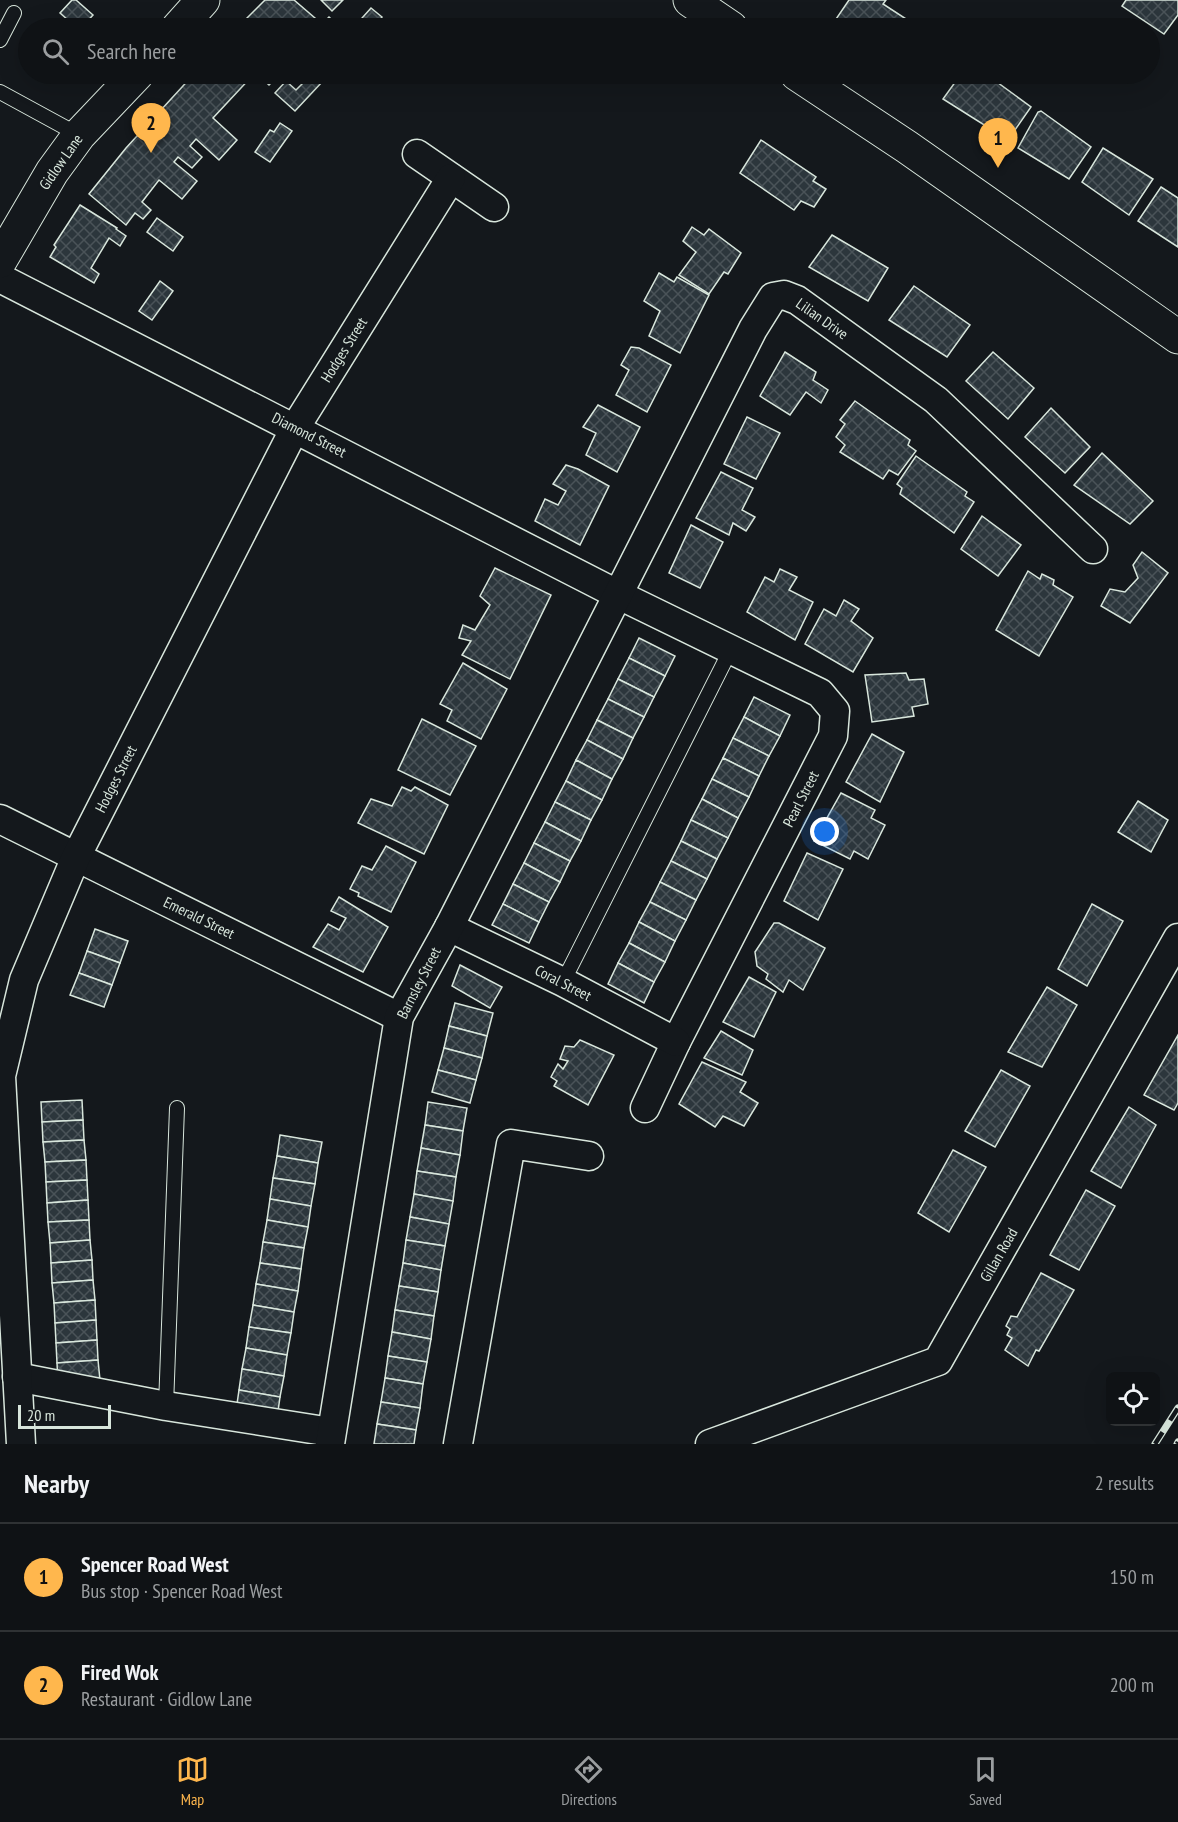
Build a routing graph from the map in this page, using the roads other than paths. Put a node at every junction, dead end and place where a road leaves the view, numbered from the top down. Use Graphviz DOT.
graph roads {
  1 [pos="203,0"];
  2 [pos="690,0"];
  3 [pos="14,13"];
  4 [pos="187,18"];
  5 [pos="716,18"];
  6 [pos="0,40"];
  7 [pos="127,84"];
  8 [pos="812,84"];
  9 [pos="0,92"];
  10 [pos="79,135"];
  11 [pos="417,154"];
  12 [pos="451,178"];
  13 [pos="495,207"];
  14 [pos="0,261"];
  15 [pos="0,278"];
  16 [pos="1178,338"];
  17 [pos="295,428"];
  18 [pos="1093,549"];
  19 [pos="617,594"];
  20 [pos="731,649"];
  21 [pos="0,819"];
  22 [pos="76,858"];
  23 [pos="449,927"];
  24 [pos="1178,938"];
  25 [pos="563,982"];
  26 [pos="399,1017"];
  27 [pos="676,1042"];
  28 [pos="177,1108"];
  29 [pos="645,1108"];
  30 [pos="589,1156"];
  31 [pos="11,1370"];
  32 [pos="166,1406"];
  33 [pos="331,1438"];
  34 [pos="21,1444"];
  35 [pos="458,1444"];
  36 [pos="710,1444"];
  1 -- 4 [label="street"];
  2 -- 5 [label="street"];
  3 -- 6 [label="lane"];
  7 -- 10 [label="street, Gidlow Lane"];
  8 -- 16 [label="street"];
  9 -- 10 [label="lane"];
  10 -- 14 [label="street, Gidlow Lane"];
  11 -- 12 [label="street"];
  12 -- 13 [label="street"];
  12 -- 17 [label="street, Hodges Street"];
  15 -- 17 [label="street, Diamond Street"];
  17 -- 19 [label="street, Diamond Street"];
  17 -- 22 [label="street, Hodges Street"];
  18 -- 19 [label="street, Lilian Drive"];
  19 -- 20 [label="street, Pearl Street"];
  19 -- 23 [label="street, Barnsley Street"];
  20 -- 25 [label="lane"];
  20 -- 27 [label="street, Pearl Street"];
  21 -- 22 [label="street, Emerald Street"];
  22 -- 26 [label="street, Emerald Street"];
  22 -- 31 [label="street, Hodges Street"];
  23 -- 25 [label="street, Coral Street"];
  23 -- 26 [label="street, Barnsley Street"];
  24 -- 36 [label="street, Gillan Road"];
  25 -- 27 [label="street, Coral Street"];
  26 -- 33 [label="street, Barnsley Street"];
  27 -- 29 [label="street, Pearl Street"];
  28 -- 32 [label="lane"];
  30 -- 35 [label="street"];
  31 -- 32 [label="street"];
  31 -- 34 [label="street, Hodges Street"];
  32 -- 33 [label="street"];
}
